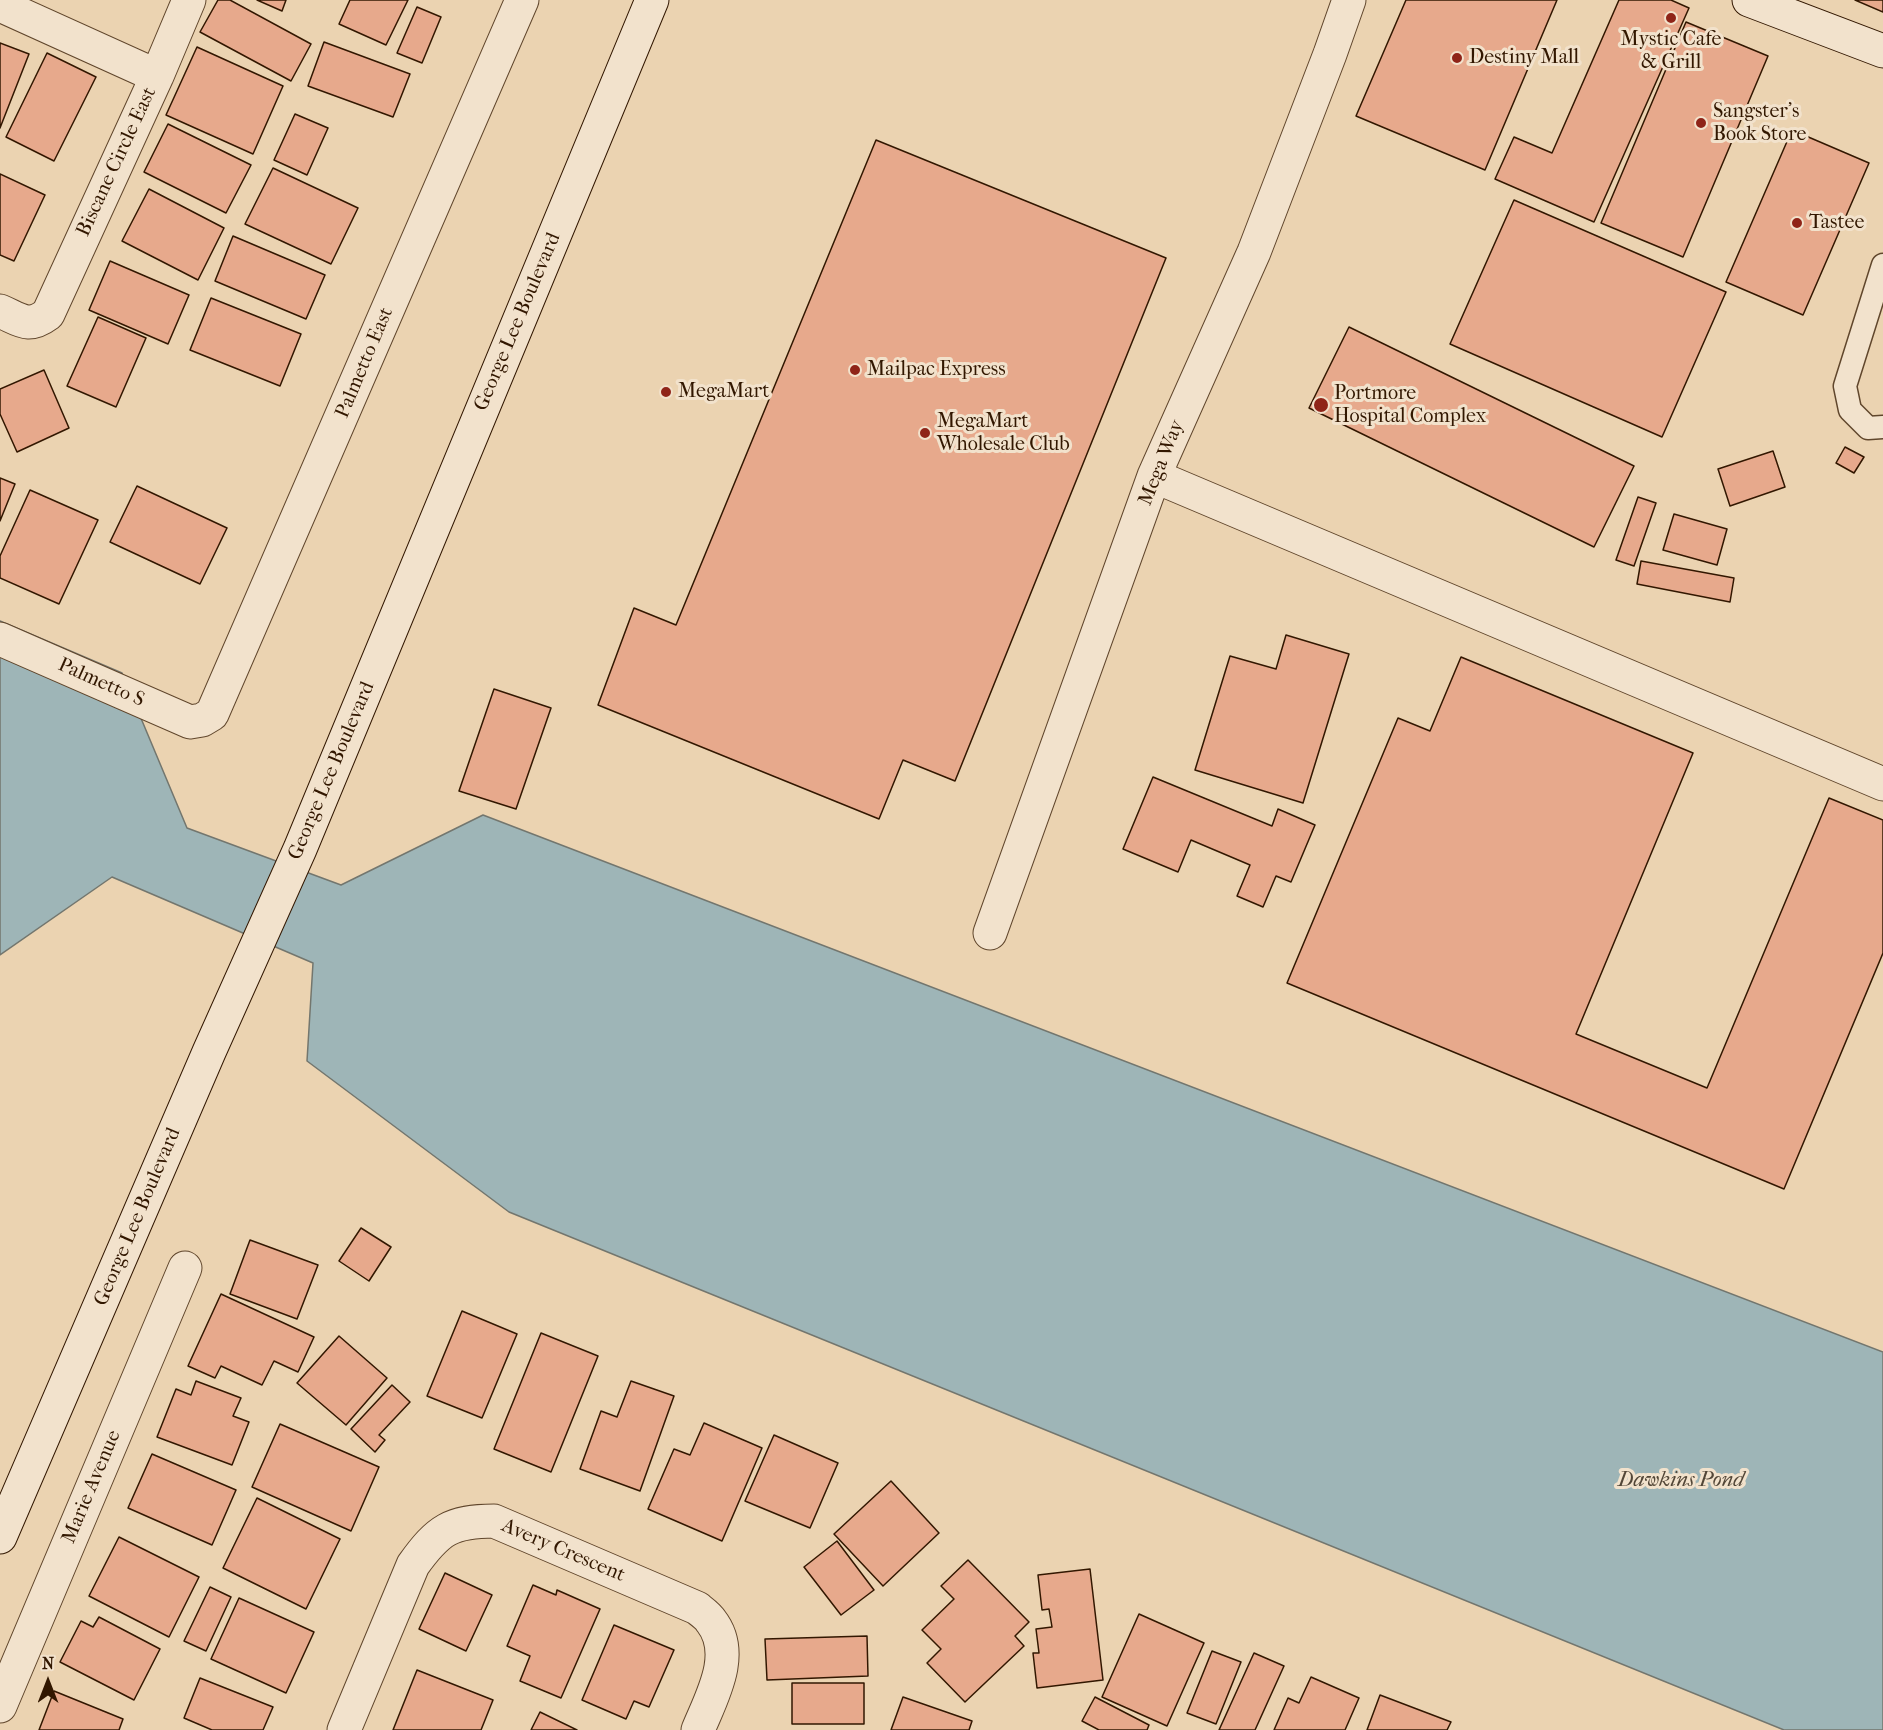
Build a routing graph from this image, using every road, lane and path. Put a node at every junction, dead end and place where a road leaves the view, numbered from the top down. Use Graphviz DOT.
graph roads {
  1 [pos="189,0"];
  2 [pos="522,0"];
  3 [pos="652,0"];
  4 [pos="1349,0"];
  5 [pos="1749,0"];
  6 [pos="0,5"];
  7 [pos="1883,51"];
  8 [pos="157,76"];
  9 [pos="1883,265"];
  10 [pos="0,311"];
  11 [pos="1883,427"];
  12 [pos="1155,476"];
  13 [pos="0,639"];
  14 [pos="202,720"];
  15 [pos="1883,784"];
  16 [pos="990,933"];
  17 [pos="185,1268"];
  18 [pos="0,1538"];
  19 [pos="0,1706"];
  20 [pos="344,1730"];
  21 [pos="698,1730"];
  1 -- 8 [label="street, Biscane Circle East"];
  2 -- 14 [label="street, Palmetto East"];
  3 -- 18 [label="street, George Lee Boulevard"];
  4 -- 12 [label="street, Mega Way"];
  5 -- 7 [label="street"];
  6 -- 8 [label="street"];
  8 -- 10 [label="street, Biscane Circle East"];
  9 -- 11 [label="lane"];
  12 -- 15 [label="street"];
  12 -- 16 [label="street, Mega Way"];
  13 -- 14 [label="street, Palmetto S"];
  17 -- 19 [label="street, Marie Avenue"];
  20 -- 21 [label="street, Avery Crescent"];
}
